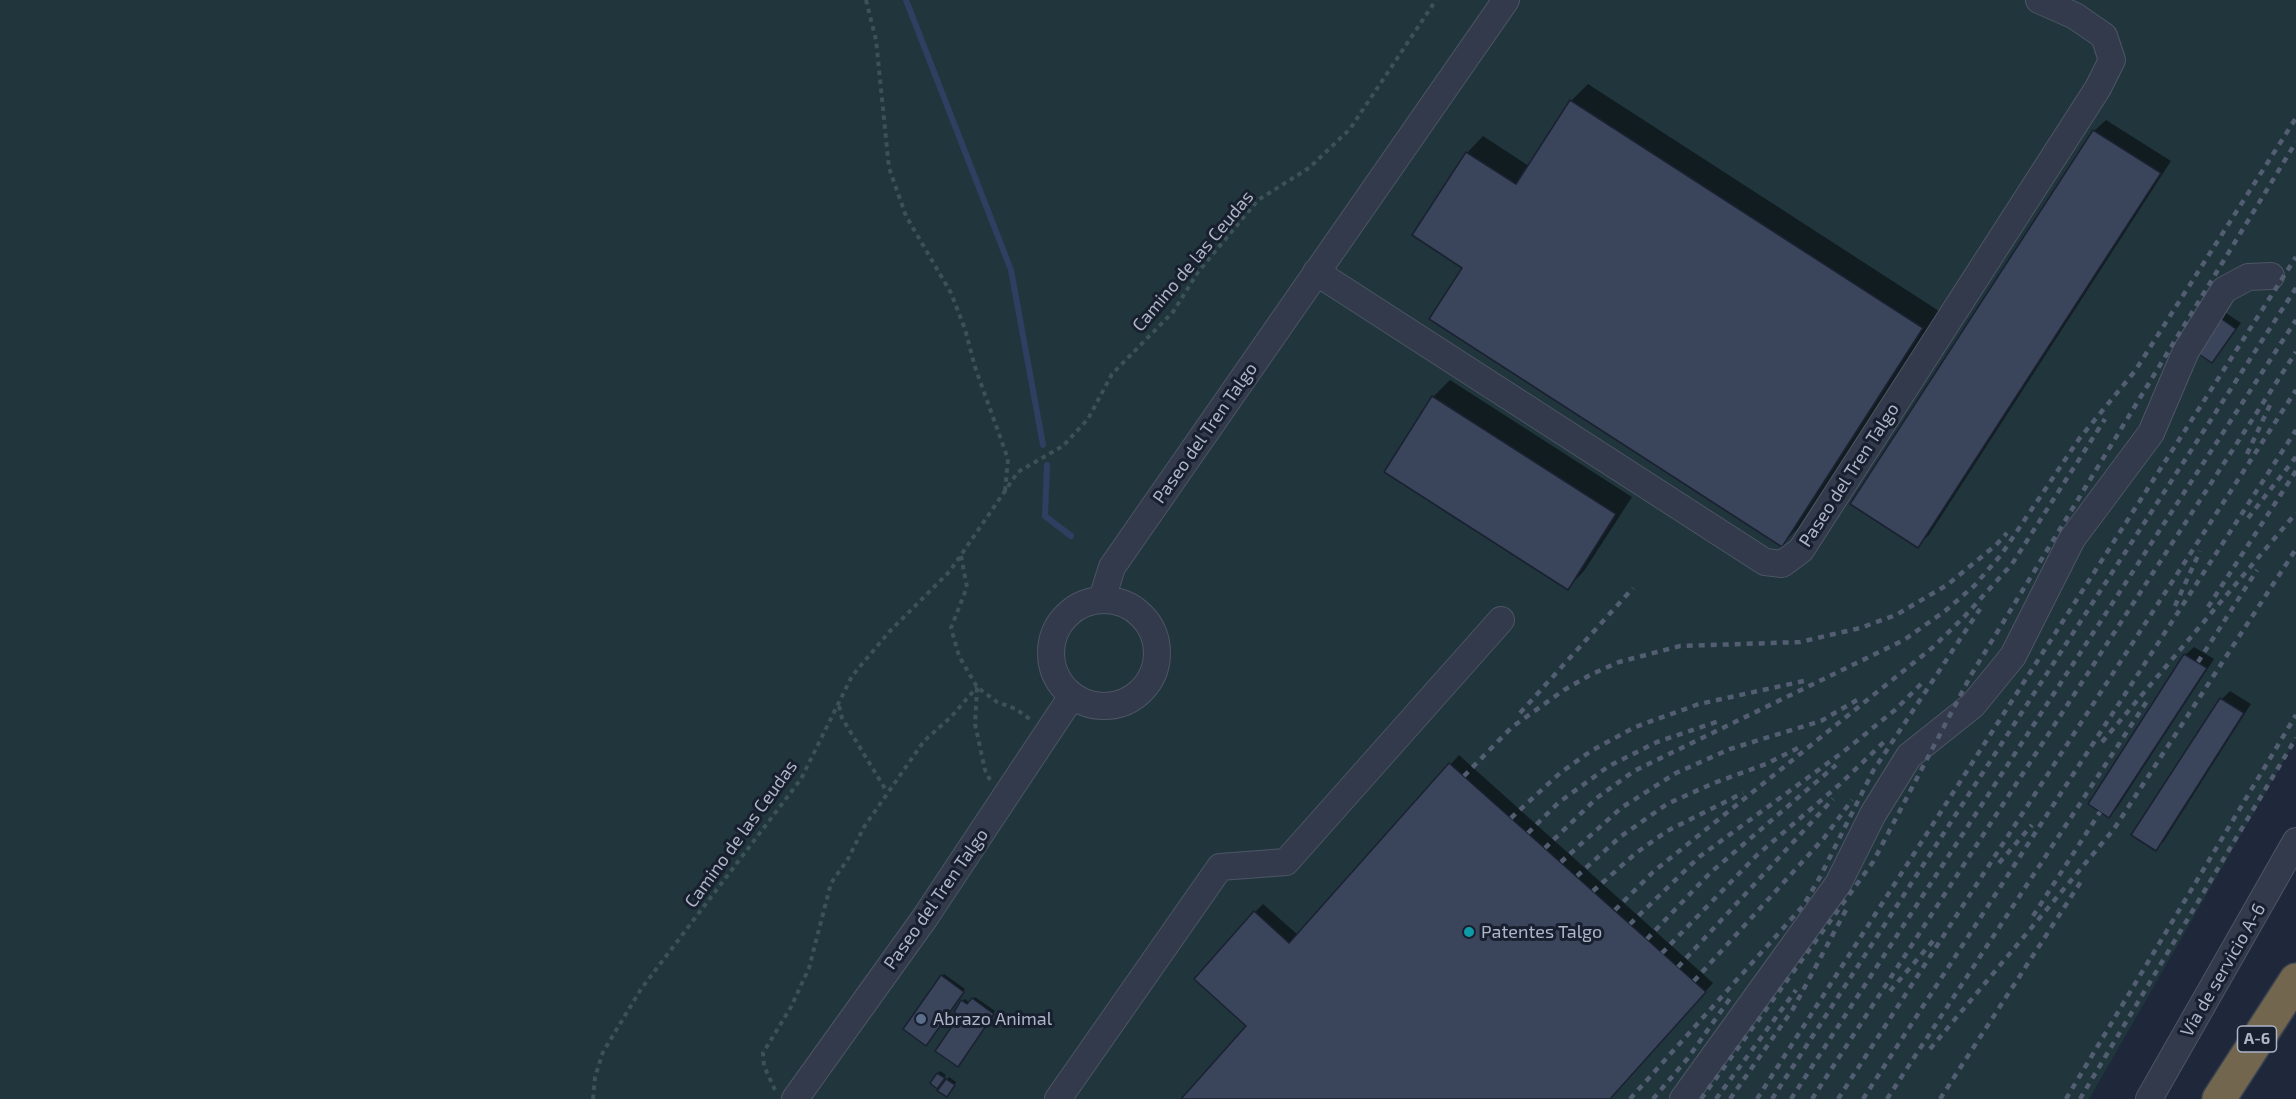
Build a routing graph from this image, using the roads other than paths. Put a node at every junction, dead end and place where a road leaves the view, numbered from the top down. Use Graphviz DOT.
graph roads {
  1 [pos="1506,0"];
  2 [pos="2039,0"];
  3 [pos="1316,272"];
  4 [pos="2271,276"];
  5 [pos="1102,599"];
  6 [pos="1501,620"];
  7 [pos="1072,696"];
  8 [pos="2296,841"];
  9 [pos="2296,980"];
  10 [pos="786,1095"];
  11 [pos="1058,1099"];
  12 [pos="1683,1099"];
  13 [pos="2149,1099"];
  14 [pos="2219,1099"];
  1 -- 3 [label="street, Paseo del Tren Talgo"];
  2 -- 3 [label="street, Paseo del Tren Talgo"];
  3 -- 5 [label="street, Paseo del Tren Talgo"];
  4 -- 12 [label="street"];
  5 -- 7 [label="street"];
  5 -- 7 [label="street"];
  6 -- 11 [label="street"];
  7 -- 10 [label="street, Paseo del Tren Talgo"];
  8 -- 13 [label="street, Vía de servicio A-6"];
  9 -- 14 [label="highway, A-6"];
}
